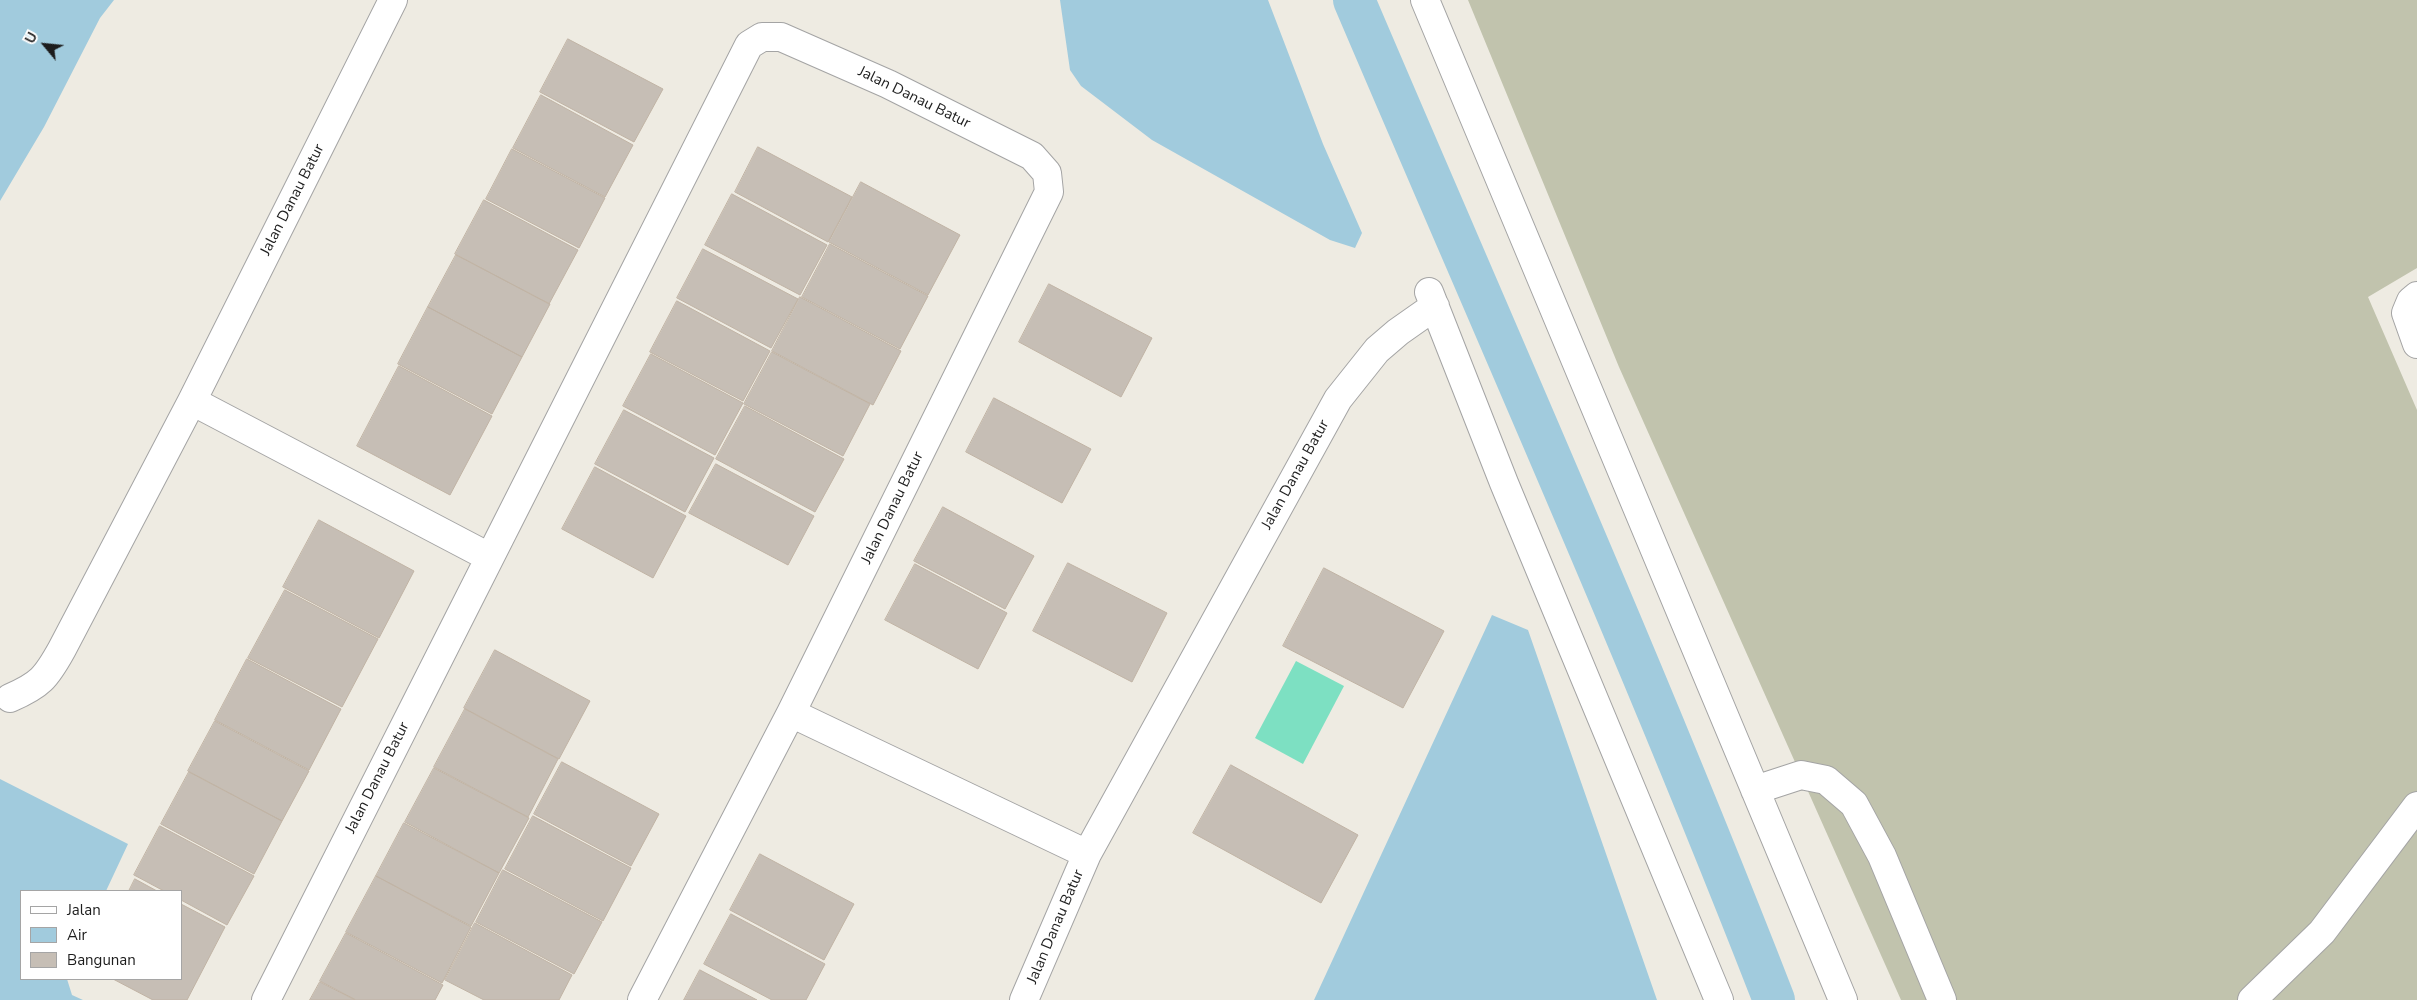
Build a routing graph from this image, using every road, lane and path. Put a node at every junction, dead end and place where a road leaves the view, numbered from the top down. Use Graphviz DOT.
graph roads {
  1 [pos="393,0"];
  2 [pos="1425,0"];
  3 [pos="2417,296"];
  4 [pos="2417,344"];
  5 [pos="192,401"];
  6 [pos="490,557"];
  7 [pos="10,698"];
  8 [pos="791,713"];
  9 [pos="1755,790"];
  10 [pos="2417,806"];
  11 [pos="1087,854"];
  12 [pos="266,1000"];
  13 [pos="642,1000"];
  14 [pos="1024,1000"];
  15 [pos="1719,1000"];
  16 [pos="1843,1000"];
  17 [pos="1942,1000"];
  18 [pos="2252,1000"];
  1 -- 5 [label="street, Jalan Danau Batur"];
  2 -- 9 [label="street"];
  3 -- 4 [label="street"];
  5 -- 6 [label="street"];
  5 -- 7 [label="street, Jalan Danau Batur"];
  6 -- 8 [label="street, Jalan Danau Batur"];
  6 -- 12 [label="street, Jalan Danau Batur"];
  8 -- 11 [label="street, Jalan Danau Batur"];
  8 -- 13 [label="street, Jalan Danau Batur"];
  9 -- 16 [label="street"];
  9 -- 17 [label="street"];
  10 -- 18 [label="street"];
  11 -- 14 [label="street, Jalan Danau Batur"];
  11 -- 15 [label="street, Jalan Danau Batur"];
}
